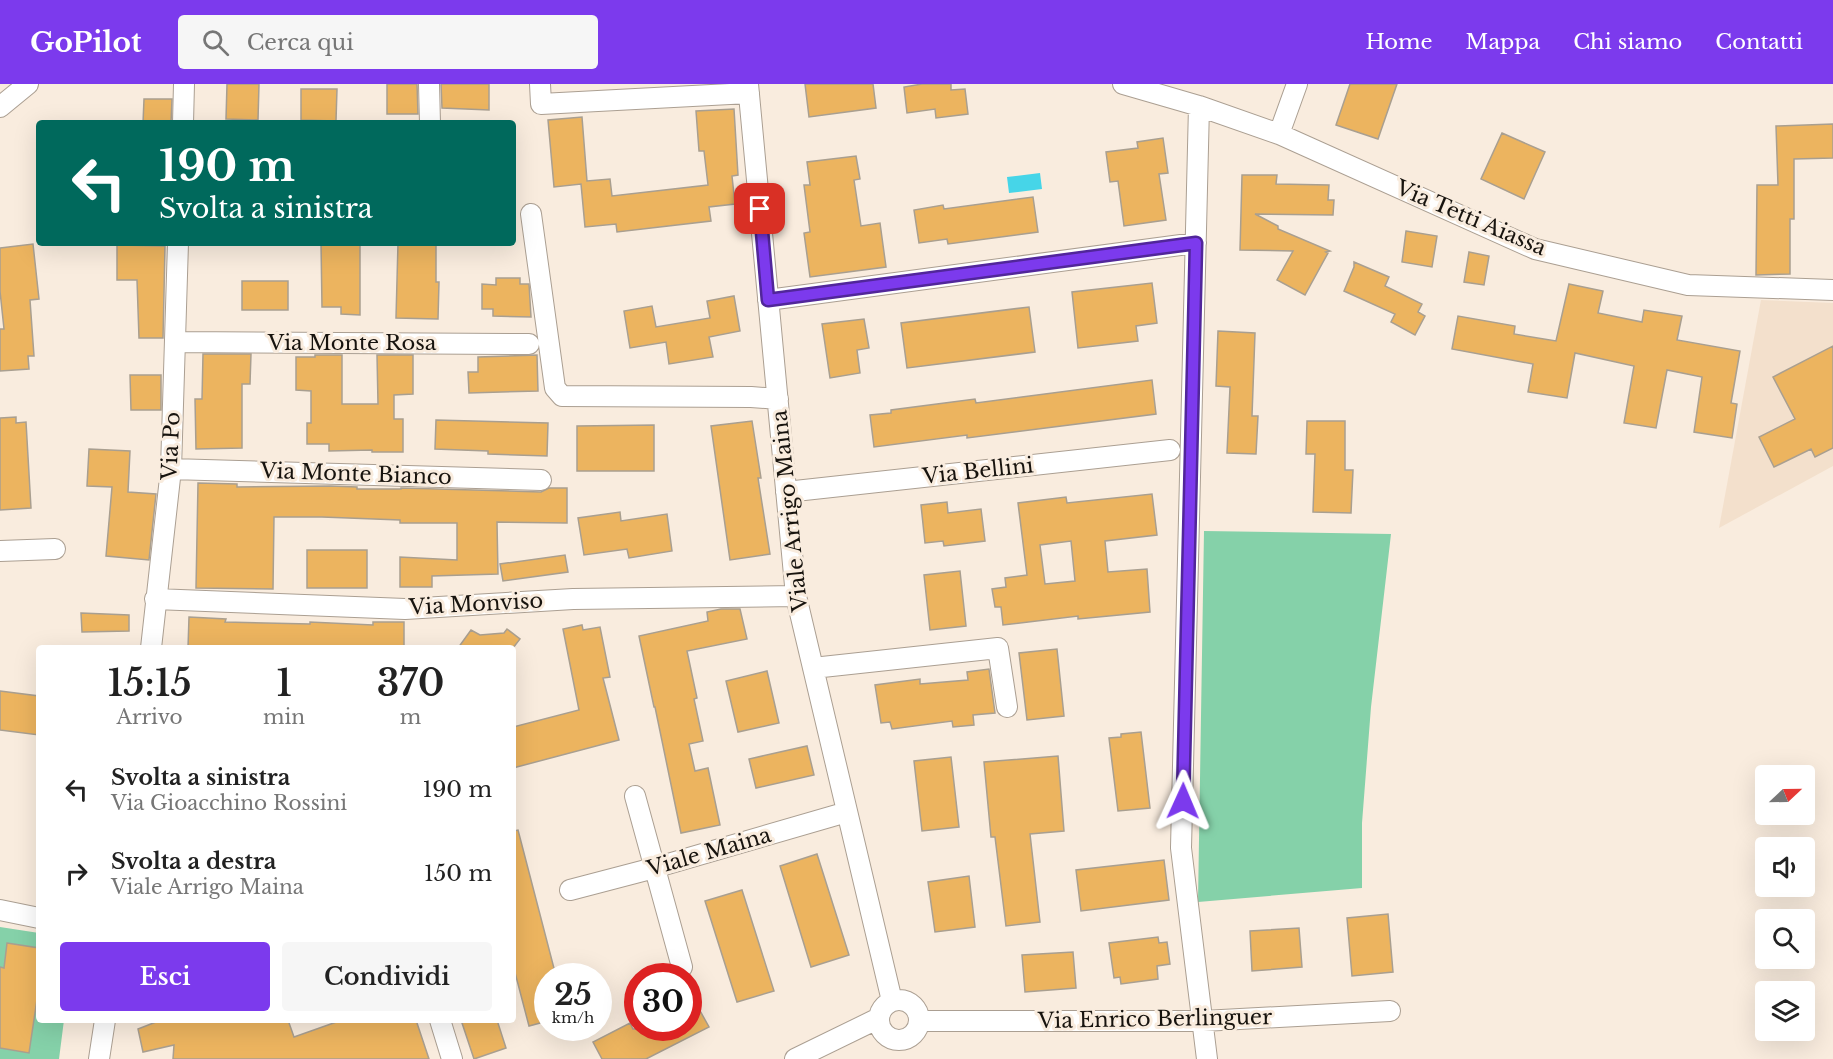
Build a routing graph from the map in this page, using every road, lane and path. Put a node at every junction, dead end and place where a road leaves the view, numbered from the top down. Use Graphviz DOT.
graph roads {
  1 [pos="28,84"];
  2 [pos="184,84"];
  3 [pos="429,84"];
  4 [pos="540,84"];
  5 [pos="1123,84"];
  6 [pos="1297,84"];
  7 [pos="749,89"];
  8 [pos="1199,106"];
  9 [pos="0,107"];
  10 [pos="183,120"];
  11 [pos="430,120"];
  12 [pos="1279,134"];
  13 [pos="531,214"];
  14 [pos="1196,243"];
  15 [pos="178,246"];
  16 [pos="1833,290"];
  17 [pos="768,300"];
  18 [pos="175,342"];
  19 [pos="529,344"];
  20 [pos="778,399"];
  21 [pos="1170,450"];
  22 [pos="171,469"];
  23 [pos="541,480"];
  24 [pos="786,492"];
  25 [pos="55,549"];
  26 [pos="0,551"];
  27 [pos="796,596"];
  28 [pos="155,599"];
  29 [pos="151,645"];
  30 [pos="813,668"];
  31 [pos="1007,707"];
  32 [pos="635,796"];
  33 [pos="847,812"];
  34 [pos="654,868"];
  35 [pos="570,890"];
  36 [pos="0,910"];
  37 [pos="36,917"];
  38 [pos="681,963"];
  39 [pos="892,1001"];
  40 [pos="1390,1011"];
  41 [pos="879,1018"];
  42 [pos="920,1021"];
  43 [pos="1203,1021"];
  44 [pos="105,1023"];
  45 [pos="441,1023"];
  46 [pos="902,1050"];
  47 [pos="99,1059"];
  48 [pos="452,1059"];
  49 [pos="795,1059"];
  50 [pos="1207,1059"];
  1 -- 9 [label="street"];
  2 -- 10 [label="street"];
  3 -- 11 [label="street"];
  4 -- 7 [label="street"];
  5 -- 8 [label="street, Via Tetti Aiassa"];
  6 -- 12 [label="street"];
  7 -- 17 [label="street, Viale Arrigo Maina"];
  8 -- 12 [label="street, Via Tetti Aiassa"];
  8 -- 14 [label="street"];
  12 -- 16 [label="street, Via Tetti Aiassa"];
  13 -- 20 [label="street"];
  14 -- 17 [label="street"];
  14 -- 43 [label="street"];
  15 -- 18 [label="street, Via Po"];
  17 -- 20 [label="street, Viale Arrigo Maina"];
  18 -- 19 [label="street, Via Monte Rosa"];
  18 -- 22 [label="street, Via Po"];
  20 -- 24 [label="street, Viale Arrigo Maina"];
  21 -- 24 [label="street, Via Bellini"];
  22 -- 23 [label="street, Via Monte Bianco"];
  22 -- 28 [label="street, Via Po"];
  24 -- 27 [label="street, Viale Arrigo Maina"];
  25 -- 26 [label="street"];
  27 -- 28 [label="street, Via Monviso"];
  27 -- 30 [label="street, Viale Arrigo Maina"];
  28 -- 29 [label="street, Via Po"];
  30 -- 31 [label="street"];
  30 -- 33 [label="street, Viale Arrigo Maina"];
  32 -- 34 [label="street"];
  33 -- 34 [label="street, Viale Maina"];
  33 -- 39 [label="street, Viale Arrigo Maina"];
  34 -- 35 [label="street, Viale Maina"];
  34 -- 38 [label="street"];
  36 -- 37 [label="street"];
  39 -- 41 [label="street"];
  39 -- 42 [label="street"];
  40 -- 43 [label="street, Via Enrico Berlinguer"];
  41 -- 46 [label="street"];
  41 -- 49 [label="street"];
  42 -- 43 [label="street, Via Enrico Berlinguer"];
  42 -- 46 [label="street"];
  43 -- 50 [label="street"];
  44 -- 47 [label="street"];
  45 -- 48 [label="street"];
}
